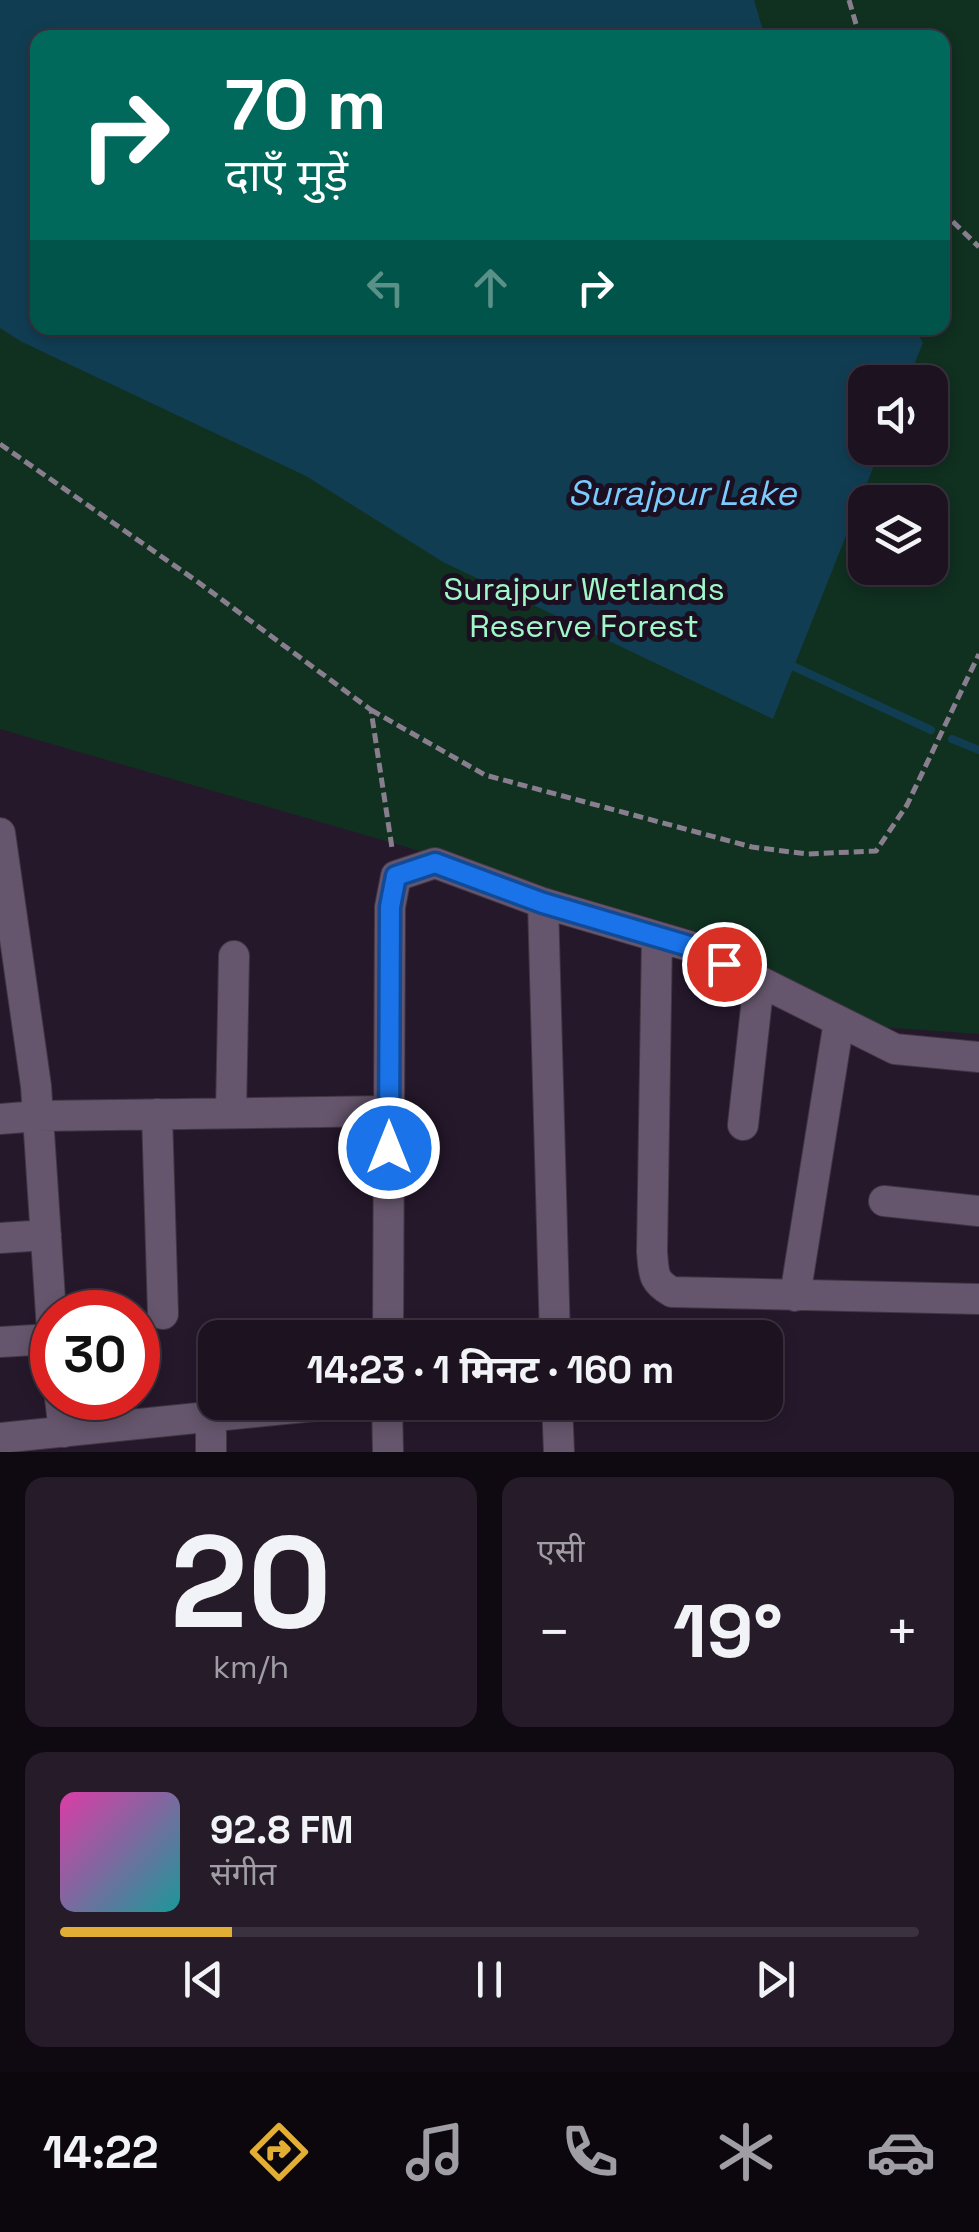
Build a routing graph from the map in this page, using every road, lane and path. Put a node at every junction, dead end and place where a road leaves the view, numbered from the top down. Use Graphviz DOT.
graph roads {
  1 [pos="848,0"];
  2 [pos="857,30"];
  3 [pos="950,219"];
  4 [pos="979,246"];
  5 [pos="0,444"];
  6 [pos="979,654"];
  7 [pos="372,710"];
  8 [pos="0,833"];
  9 [pos="396,876"];
  10 [pos="4,884"];
  11 [pos="543,903"];
  12 [pos="657,937"];
  13 [pos="234,956"];
  14 [pos="759,981"];
  15 [pos="11,993"];
  16 [pos="839,1021"];
  17 [pos="979,1058"];
  18 [pos="389,1110"];
  19 [pos="231,1113"];
  20 [pos="157,1114"];
  21 [pos="38,1116"];
  22 [pos="0,1120"];
  23 [pos="743,1125"];
  24 [pos="884,1201"];
  25 [pos="979,1211"];
  26 [pos="46,1235"];
  27 [pos="0,1238"];
  28 [pos="49,1290"];
  29 [pos="795,1296"];
  30 [pos="979,1299"];
  31 [pos="162,1314"];
  32 [pos="388,1320"];
  33 [pos="555,1320"];
  34 [pos="30,1340"];
  35 [pos="0,1342"];
  36 [pos="198,1419"];
  37 [pos="211,1420"];
  38 [pos="387,1420"];
  39 [pos="558,1420"];
  40 [pos="0,1438"];
  41 [pos="74,1438"];
  42 [pos="211,1452"];
  43 [pos="388,1452"];
  44 [pos="559,1452"];
  1 -- 2 [label="path"];
  3 -- 4 [label="path"];
  5 -- 7 [label="path"];
  6 -- 7 [label="path"];
  7 -- 9 [label="path"];
  8 -- 10 [label="street"];
  9 -- 11 [label="street"];
  9 -- 18 [label="street"];
  10 -- 15 [label="street"];
  11 -- 12 [label="street"];
  11 -- 33 [label="street"];
  12 -- 14 [label="street"];
  12 -- 29 [label="street"];
  13 -- 19 [label="street"];
  14 -- 16 [label="street"];
  14 -- 23 [label="street"];
  15 -- 21 [label="street"];
  16 -- 17 [label="street"];
  16 -- 29 [label="street"];
  18 -- 19 [label="street"];
  18 -- 32 [label="street"];
  19 -- 20 [label="street"];
  20 -- 21 [label="street"];
  20 -- 31 [label="street"];
  21 -- 22 [label="street"];
  21 -- 26 [label="street"];
  24 -- 25 [label="street"];
  26 -- 27 [label="street"];
  26 -- 28 [label="street"];
  29 -- 30 [label="street"];
  34 -- 35 [label="street"];
  36 -- 41 [label="street"];
  37 -- 42 [label="street"];
  38 -- 43 [label="street"];
  39 -- 44 [label="street"];
  40 -- 41 [label="street"];
}
